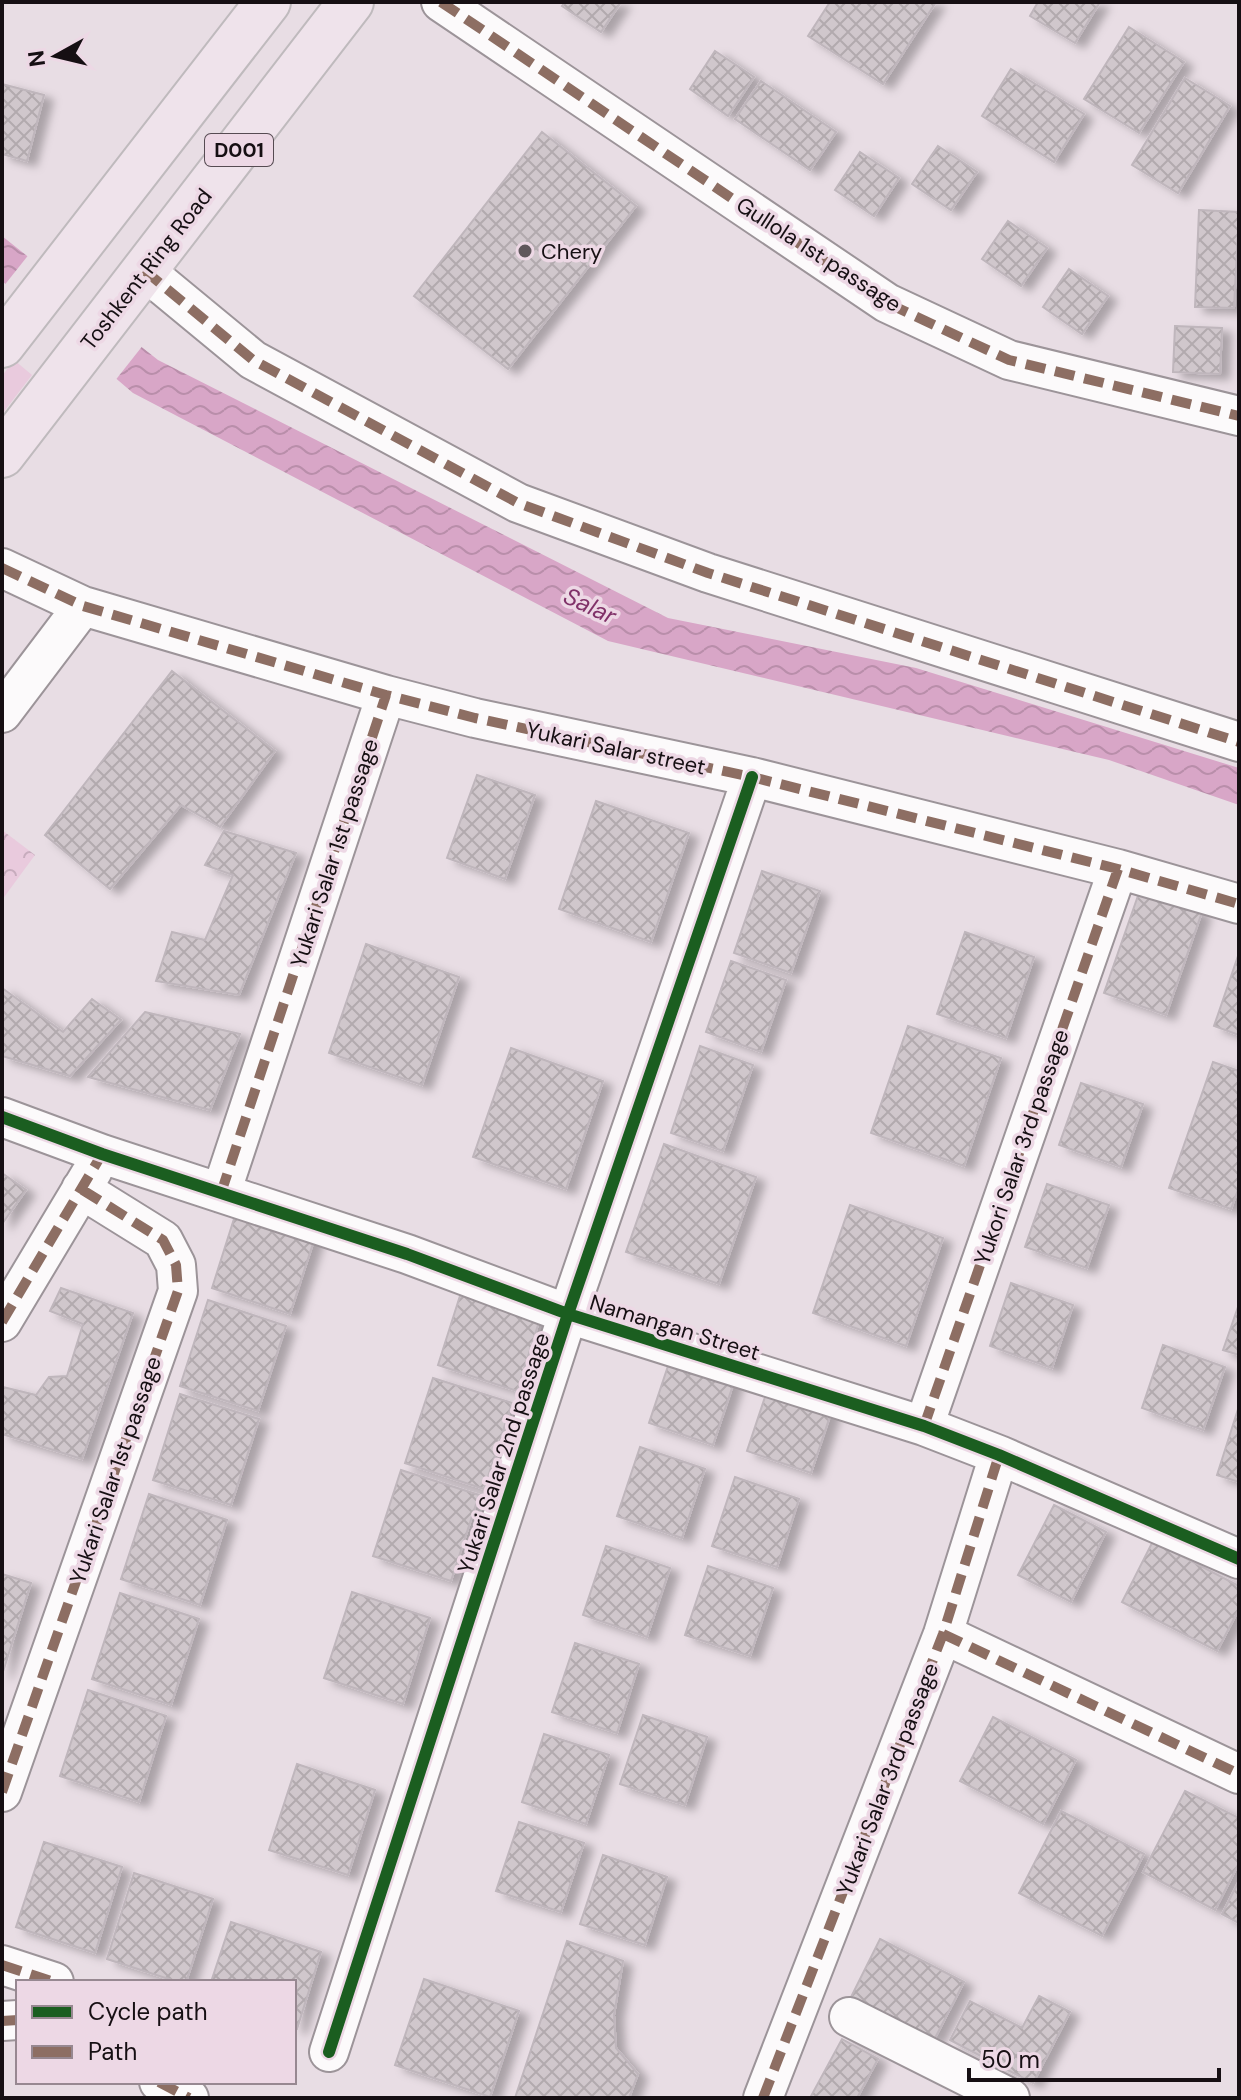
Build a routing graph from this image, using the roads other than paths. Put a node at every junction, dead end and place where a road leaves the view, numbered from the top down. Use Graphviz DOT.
graph roads {
  1 [pos="268,2"];
  2 [pos="351,2"];
  3 [pos="441,2"];
  4 [pos="134,283"];
  5 [pos="4,343"];
  6 [pos="1239,416"];
  7 [pos="2,455"];
  8 [pos="2,568"];
  9 [pos="83,606"];
  10 [pos="386,695"];
  11 [pos="2,713"];
  12 [pos="1239,742"];
  13 [pos="752,777"];
  14 [pos="1118,869"];
  15 [pos="1239,904"];
  16 [pos="2,1117"];
  17 [pos="102,1154"];
  18 [pos="81,1189"];
  19 [pos="221,1193"];
  20 [pos="568,1314"];
  21 [pos="2,1322"];
  22 [pos="924,1426"];
  23 [pos="999,1455"];
  24 [pos="1239,1559"];
  25 [pos="943,1634"];
  26 [pos="1239,1774"];
  27 [pos="2,1792"];
  28 [pos="2,1965"];
  29 [pos="48,1980"];
  30 [pos="849,2017"];
  31 [pos="329,2052"];
  32 [pos="163,2084"];
  33 [pos="189,2098"];
  34 [pos="763,2098"];
  35 [pos="1010,2098"];
  1 -- 5 [label="highway, D001"];
  2 -- 4 [label="highway, Toshkent Ring Road / D001"];
  3 -- 6 [label="street, Gullola 1st passage"];
  4 -- 7 [label="highway, Toshkent Ring Road / D001"];
  4 -- 12 [label="street"];
  8 -- 9 [label="street, Yukari Salar street"];
  9 -- 10 [label="street, Yukari Salar street"];
  9 -- 11 [label="street"];
  10 -- 13 [label="street, Yukari Salar street"];
  10 -- 19 [label="street, Yukari Salar 1st passage"];
  13 -- 14 [label="street, Yukari Salar street"];
  13 -- 20 [label="street, Yukari Salar 2nd passage"];
  14 -- 15 [label="street, Yukari Salar street"];
  14 -- 22 [label="street, Yukori Salar 3rd passage"];
  16 -- 17 [label="street, Namangan Street"];
  17 -- 18 [label="street"];
  17 -- 19 [label="street, Namangan Street"];
  18 -- 21 [label="street"];
  18 -- 27 [label="street, Yukari Salar 1st passage"];
  19 -- 20 [label="street, Namangan Street"];
  20 -- 22 [label="street, Namangan Street"];
  20 -- 31 [label="street, Yukari Salar 2nd passage"];
  22 -- 23 [label="street, Namangan Street"];
  23 -- 24 [label="street, Namangan Street"];
  23 -- 25 [label="street, Yukari Salar 3rd passage"];
  25 -- 26 [label="street"];
  25 -- 34 [label="street, Yukari Salar 3rd passage"];
  28 -- 29 [label="street"];
  30 -- 35 [label="street"];
  32 -- 33 [label="street"];
}
